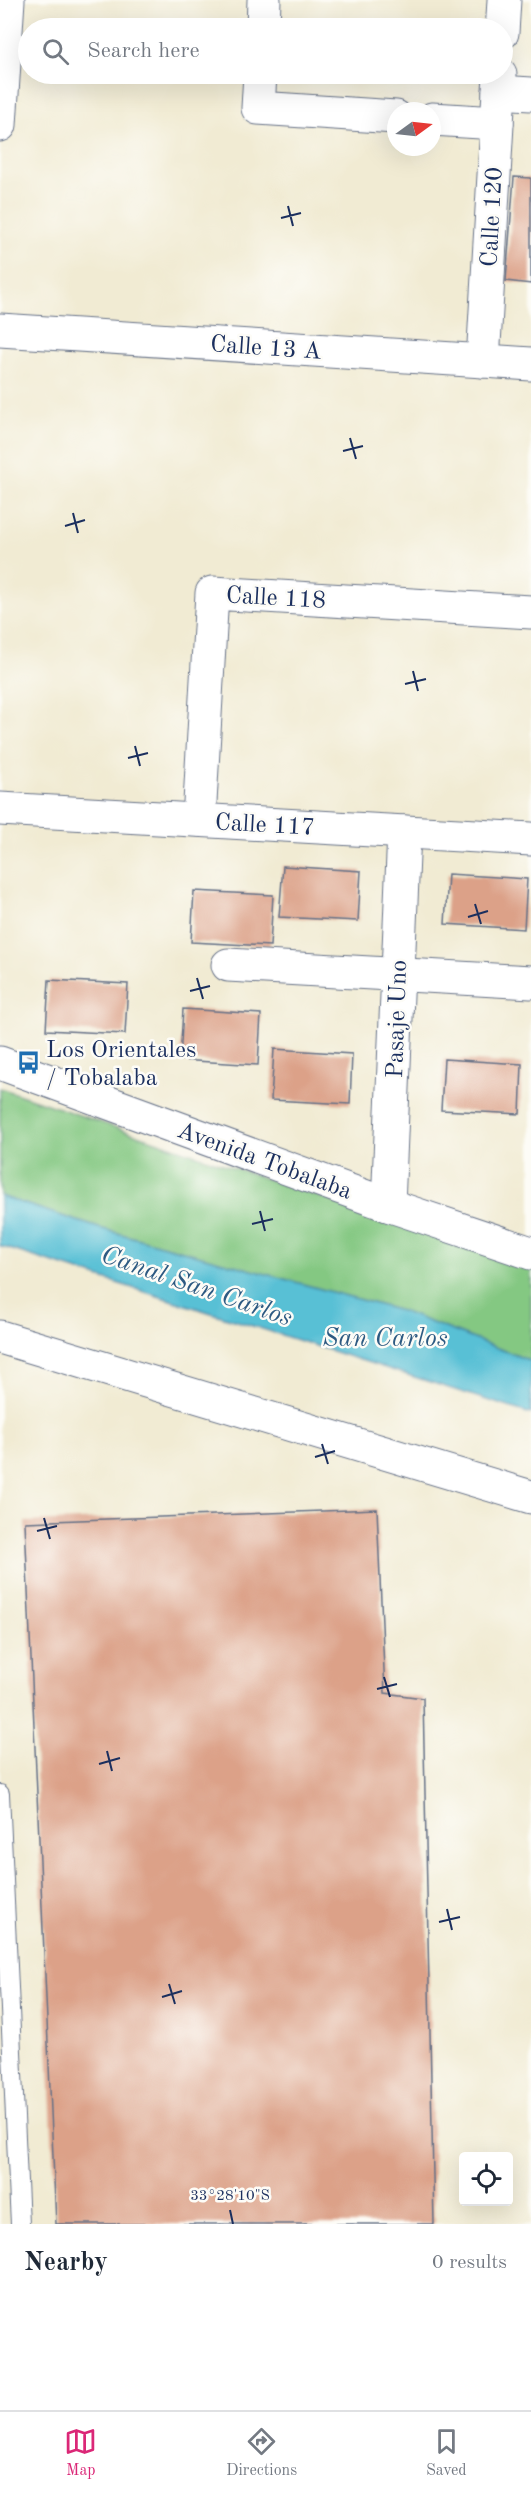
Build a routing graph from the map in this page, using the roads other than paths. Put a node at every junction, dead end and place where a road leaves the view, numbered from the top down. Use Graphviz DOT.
graph roads {
  1 [pos="8,0"];
  2 [pos="264,0"];
  3 [pos="504,0"];
  4 [pos="263,18"];
  5 [pos="503,18"];
  6 [pos="259,84"];
  7 [pos="531,94"];
  8 [pos="499,96"];
  9 [pos="387,116"];
  10 [pos="441,116"];
  11 [pos="0,125"];
  12 [pos="0,330"];
  13 [pos="483,361"];
  14 [pos="531,364"];
  15 [pos="531,612"];
  16 [pos="0,809"];
  17 [pos="199,820"];
  18 [pos="404,832"];
  19 [pos="531,839"];
  20 [pos="228,964"];
  21 [pos="398,974"];
  22 [pos="531,982"];
  23 [pos="0,1063"];
  24 [pos="388,1205"];
  25 [pos="531,1253"];
  26 [pos="0,1337"];
  27 [pos="531,1497"];
  28 [pos="0,1794"];
  29 [pos="20,2224"];
  1 -- 11 [label="street"];
  2 -- 4 [label="street"];
  3 -- 5 [label="street"];
  6 -- 9 [label="street"];
  7 -- 8 [label="street"];
  8 -- 10 [label="street"];
  8 -- 13 [label="street, Calle 120"];
  12 -- 13 [label="street, Calle 13 A"];
  13 -- 14 [label="street, Calle 13 A"];
  15 -- 17 [label="street, Calle 118"];
  16 -- 17 [label="street, Calle 117"];
  17 -- 18 [label="street, Calle 117"];
  18 -- 19 [label="street, Calle 117"];
  18 -- 21 [label="street, Pasaje Uno"];
  20 -- 21 [label="street"];
  21 -- 22 [label="street"];
  21 -- 24 [label="street, Pasaje Uno"];
  23 -- 24 [label="street, Avenida Tobalaba"];
  24 -- 25 [label="street, Avenida Tobalaba"];
  26 -- 27 [label="street"];
  28 -- 29 [label="lane"];
}
